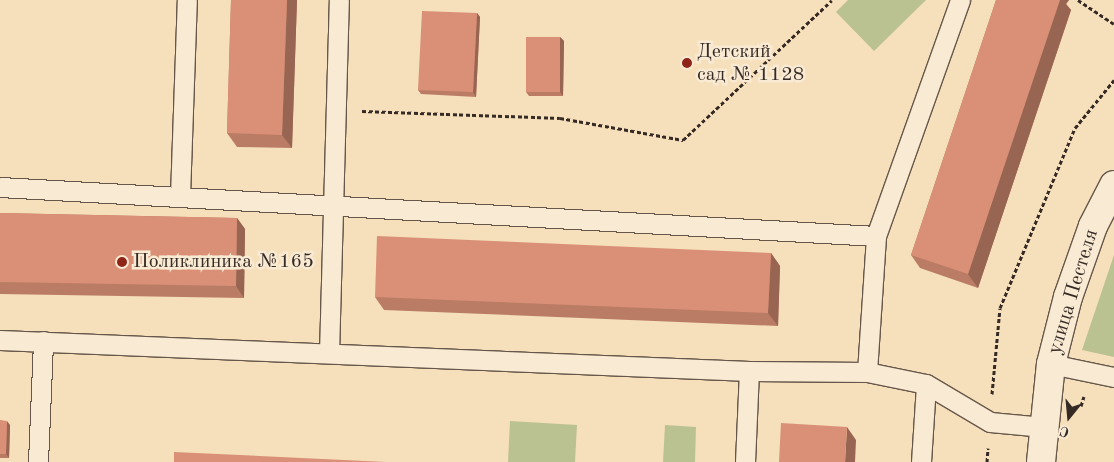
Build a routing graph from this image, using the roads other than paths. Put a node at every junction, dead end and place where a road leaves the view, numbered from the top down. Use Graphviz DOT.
graph roads {
  1 [pos="188,0"];
  2 [pos="339,0"];
  3 [pos="960,0"];
  4 [pos="1114,185"];
  5 [pos="0,187"];
  6 [pos="180,196"];
  7 [pos="333,203"];
  8 [pos="876,236"];
  9 [pos="0,340"];
  10 [pos="43,341"];
  11 [pos="329,353"];
  12 [pos="1051,364"];
  13 [pos="749,371"];
  14 [pos="867,372"];
  15 [pos="1114,377"];
  16 [pos="926,384"];
  17 [pos="1044,427"];
  18 [pos="38,462"];
  19 [pos="746,462"];
  20 [pos="921,462"];
  21 [pos="1041,462"];
  1 -- 6 [label="lane"];
  2 -- 7 [label="lane"];
  3 -- 8 [label="lane"];
  4 -- 12 [label="street, улица Пестеля"];
  5 -- 6 [label="lane"];
  6 -- 7 [label="lane"];
  7 -- 8 [label="lane"];
  7 -- 11 [label="lane"];
  8 -- 14 [label="lane"];
  9 -- 10 [label="lane"];
  10 -- 11 [label="lane"];
  10 -- 18 [label="lane"];
  11 -- 13 [label="lane"];
  12 -- 15 [label="lane"];
  12 -- 17 [label="street, улица Пестеля"];
  13 -- 14 [label="lane"];
  13 -- 19 [label="lane"];
  14 -- 16 [label="lane"];
  16 -- 17 [label="lane"];
  16 -- 20 [label="lane"];
  17 -- 21 [label="street, улица Пестеля"];
}
